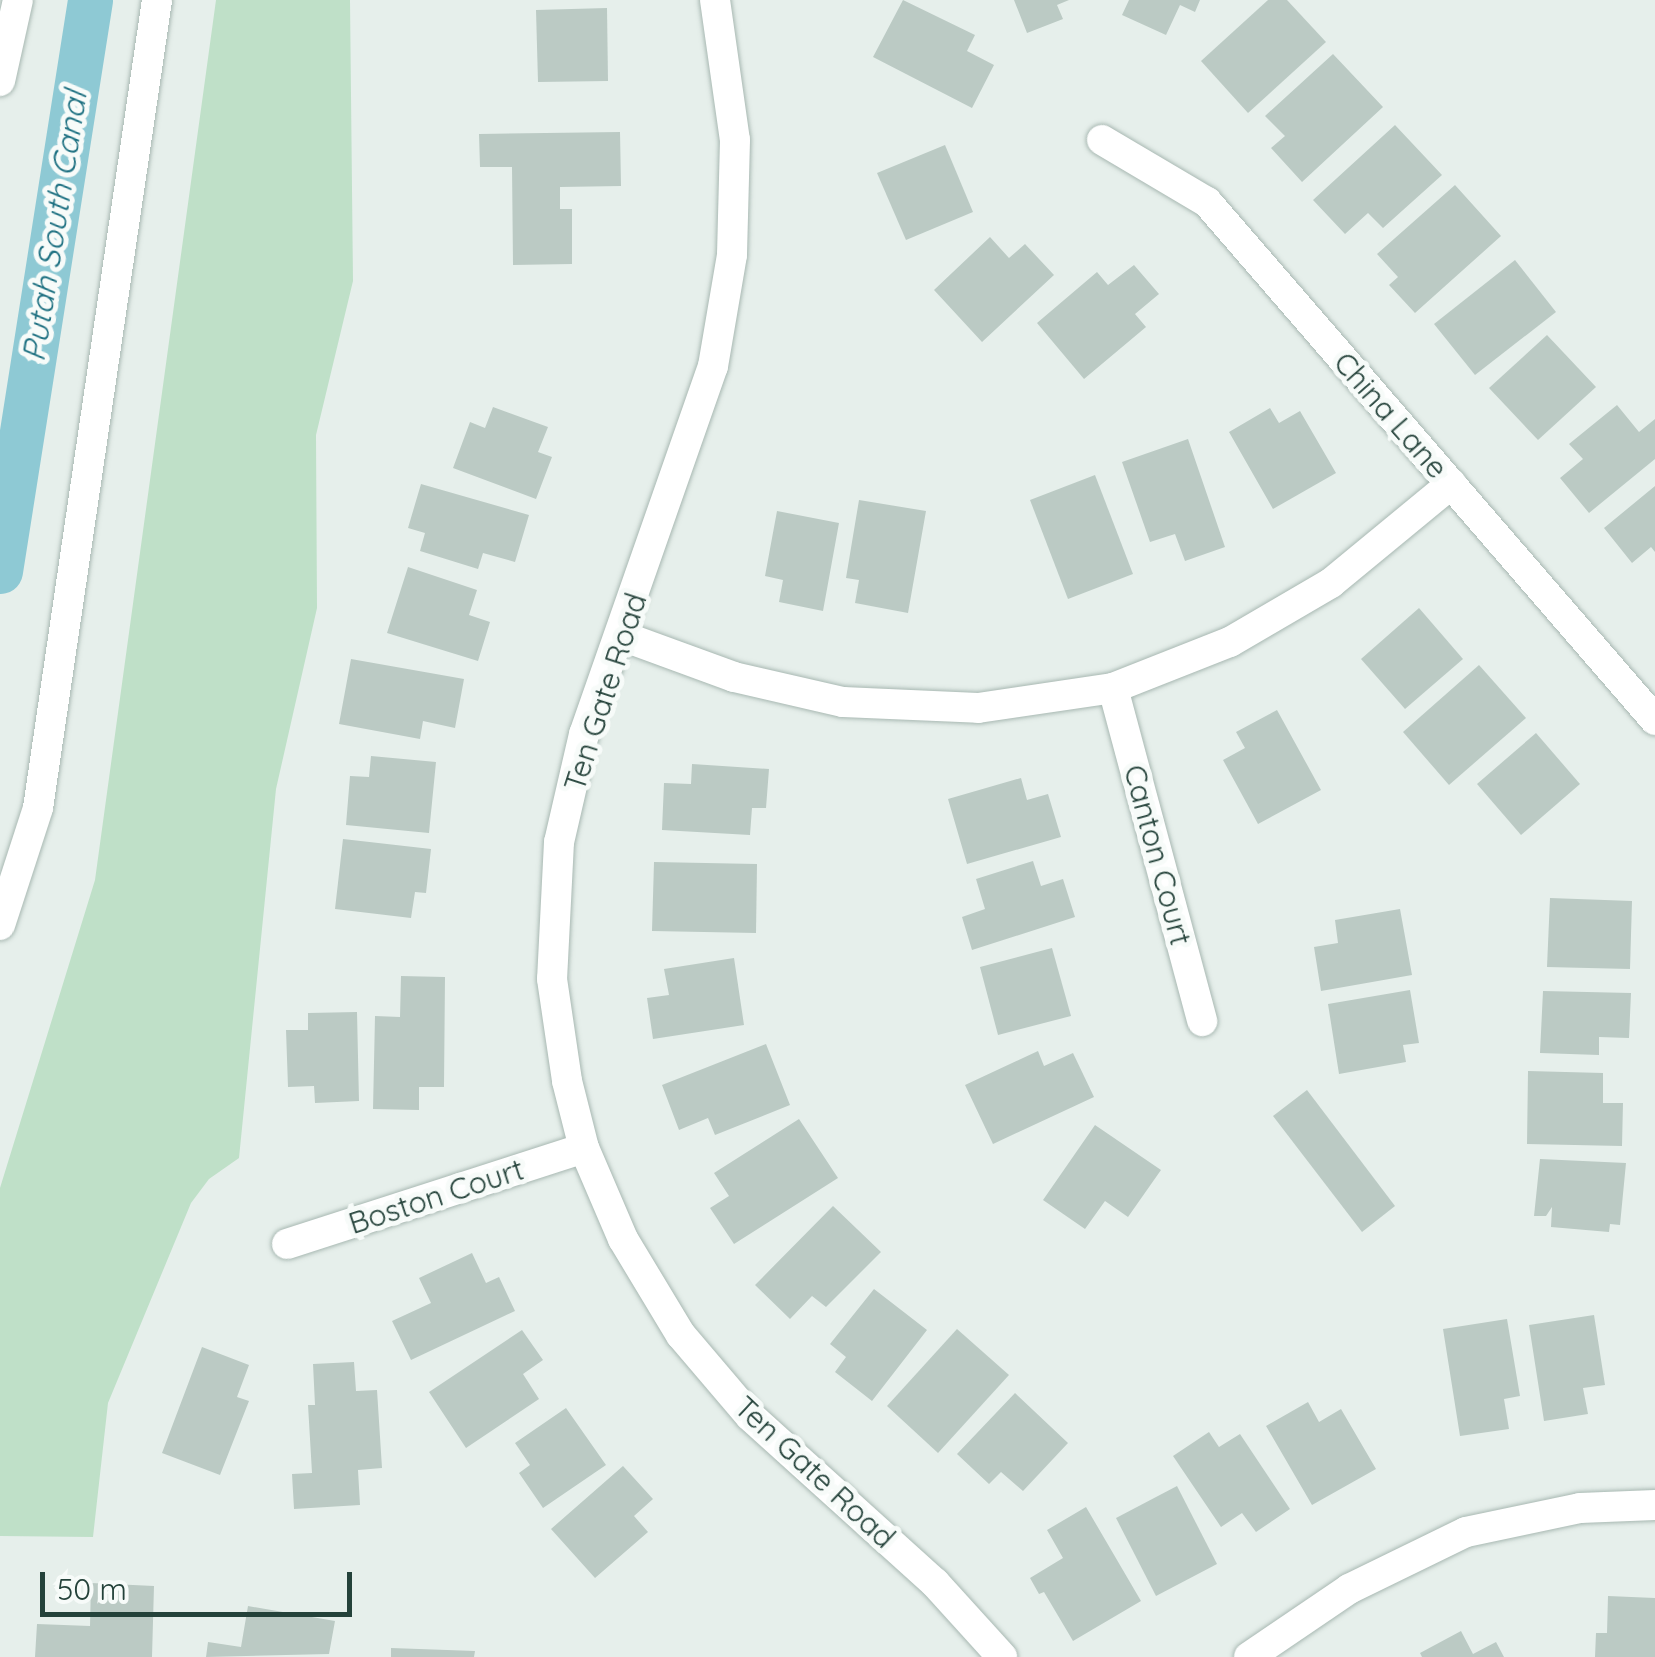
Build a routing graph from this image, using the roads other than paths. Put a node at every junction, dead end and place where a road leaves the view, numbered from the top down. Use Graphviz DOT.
graph roads {
  1 [pos="18,0"];
  2 [pos="157,0"];
  3 [pos="716,0"];
  4 [pos="0,81"];
  5 [pos="1102,140"];
  6 [pos="1451,484"];
  7 [pos="622,636"];
  8 [pos="1113,688"];
  9 [pos="1655,720"];
  10 [pos="0,925"];
  11 [pos="1202,1021"];
  12 [pos="584,1148"];
  13 [pos="287,1244"];
  14 [pos="1655,1504"];
  15 [pos="1002,1657"];
  16 [pos="1249,1657"];
  1 -- 4 [label="street"];
  2 -- 10 [label="street"];
  3 -- 7 [label="street, Ten Gate Road"];
  5 -- 6 [label="street, China Lane"];
  6 -- 8 [label="street"];
  6 -- 9 [label="street, China Lane"];
  7 -- 8 [label="street"];
  7 -- 12 [label="street, Ten Gate Road"];
  8 -- 11 [label="street, Canton Court"];
  12 -- 13 [label="street, Boston Court"];
  12 -- 15 [label="street, Ten Gate Road"];
  14 -- 16 [label="street"];
}
